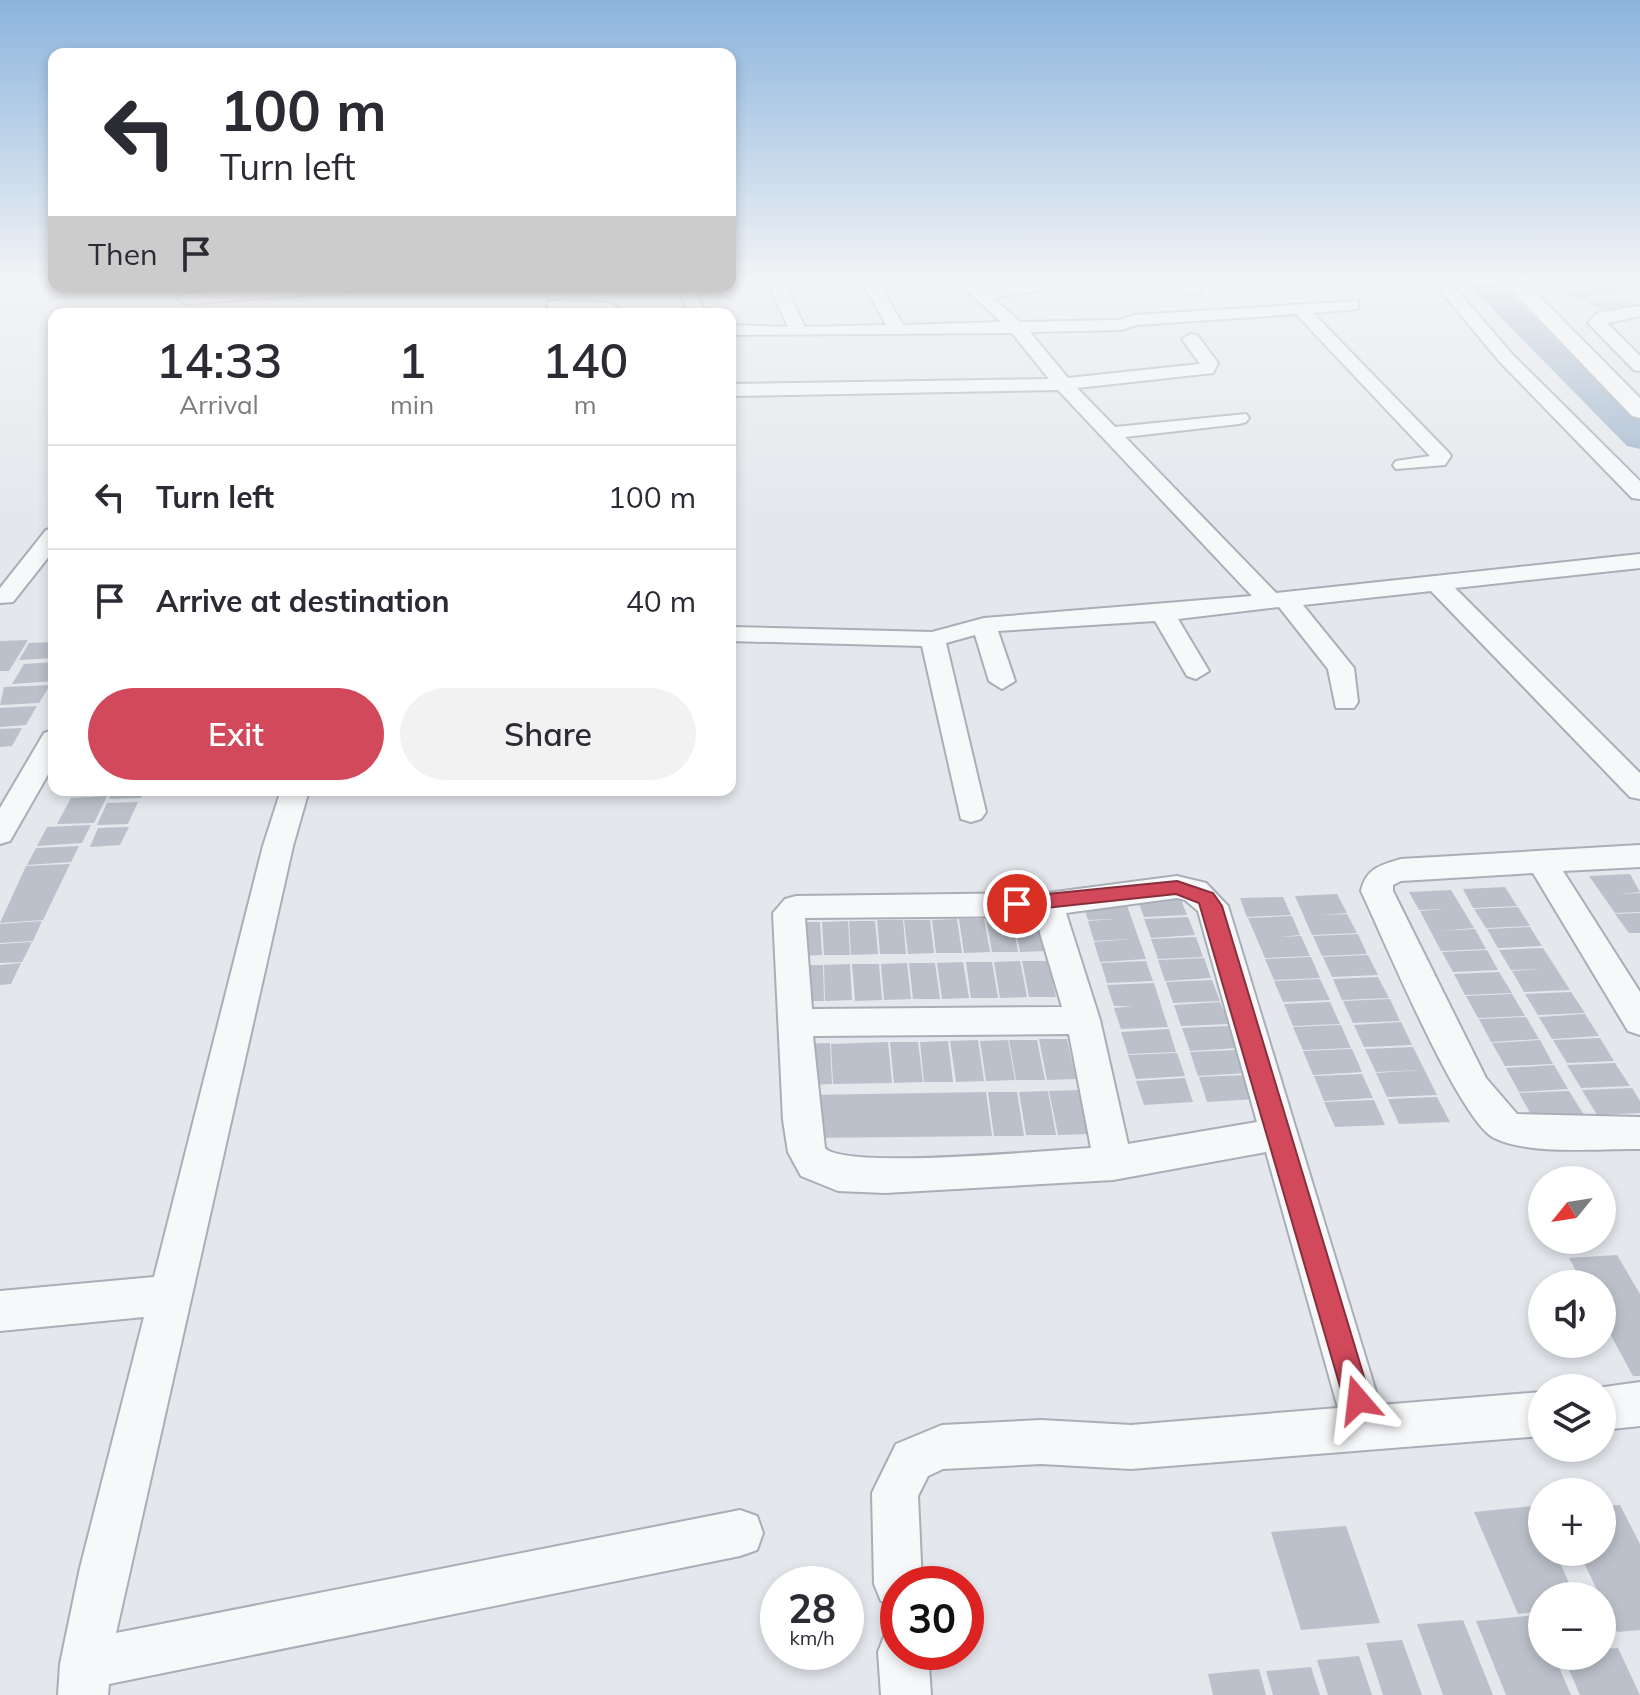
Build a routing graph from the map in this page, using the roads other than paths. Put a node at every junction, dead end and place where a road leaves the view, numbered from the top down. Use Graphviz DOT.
graph roads {
  1 [pos="1045,362"];
  2 [pos="1208,362"];
  3 [pos="1351,362"];
  4 [pos="1510,362"];
  5 [pos="1592,362"];
  6 [pos="1063,384"];
  7 [pos="736,390"];
  8 [pos="1640,411"];
  9 [pos="1239,418"];
  10 [pos="1111,433"];
  11 [pos="1403,465"];
  12 [pos="1640,493"];
  13 [pos="48,543"];
  14 [pos="1640,561"];
  15 [pos="1437,584"];
  16 [pos="5,597"];
  17 [pos="1278,601"];
  18 [pos="1163,613"];
  19 [pos="984,625"];
  20 [pos="736,634"];
  21 [pos="933,639"];
  22 [pos="1196,671"];
  23 [pos="1002,681"];
  24 [pos="1345,702"];
  25 [pos="48,747"];
  26 [pos="1640,790"];
  27 [pos="293,796"];
  28 [pos="10,800"];
  29 [pos="971,812"];
  30 [pos="0,834"];
  31 [pos="1640,856"];
  32 [pos="1542,862"];
  33 [pos="1047,904"];
  34 [pos="1083,1020"];
  35 [pos="1640,1021"];
  36 [pos="794,1023"];
  37 [pos="1640,1133"];
  38 [pos="1278,1134"];
  39 [pos="1113,1163"];
  40 [pos="172,1295"];
  41 [pos="0,1311"];
  42 [pos="1640,1404"];
  43 [pos="1616,1407"];
  44 [pos="1528,1415"];
  45 [pos="1366,1430"];
  46 [pos="740,1533"];
  47 [pos="897,1566"];
  48 [pos="904,1670"];
  49 [pos="84,1679"];
  50 [pos="906,1695"];
  1 -- 6 [label="street"];
  2 -- 6 [label="street"];
  3 -- 11 [label="street"];
  4 -- 12 [label="street"];
  5 -- 8 [label="street"];
  6 -- 7 [label="street"];
  6 -- 10 [label="street"];
  9 -- 10 [label="street"];
  10 -- 17 [label="street"];
  13 -- 16 [label="street"];
  14 -- 15 [label="street"];
  15 -- 17 [label="street"];
  15 -- 26 [label="street"];
  17 -- 18 [label="street"];
  17 -- 24 [label="street"];
  18 -- 19 [label="street"];
  18 -- 22 [label="street"];
  19 -- 21 [label="street"];
  19 -- 23 [label="street"];
  20 -- 21 [label="street"];
  21 -- 29 [label="street"];
  25 -- 28 [label="street"];
  27 -- 40 [label="street"];
  28 -- 30 [label="street"];
  31 -- 32 [label="street"];
  32 -- 35 [label="street"];
  32 -- 37 [label="street"];
  33 -- 34 [label="street"];
  33 -- 36 [label="street"];
  33 -- 38 [label="street"];
  34 -- 36 [label="street"];
  34 -- 39 [label="street"];
  36 -- 39 [label="street"];
  38 -- 39 [label="street"];
  38 -- 45 [label="street"];
  40 -- 41 [label="street"];
  40 -- 49 [label="street"];
  42 -- 43 [label="street"];
  44 -- 45 [label="street"];
  45 -- 47 [label="street"];
  46 -- 49 [label="street"];
  48 -- 50 [label="street"];
}
